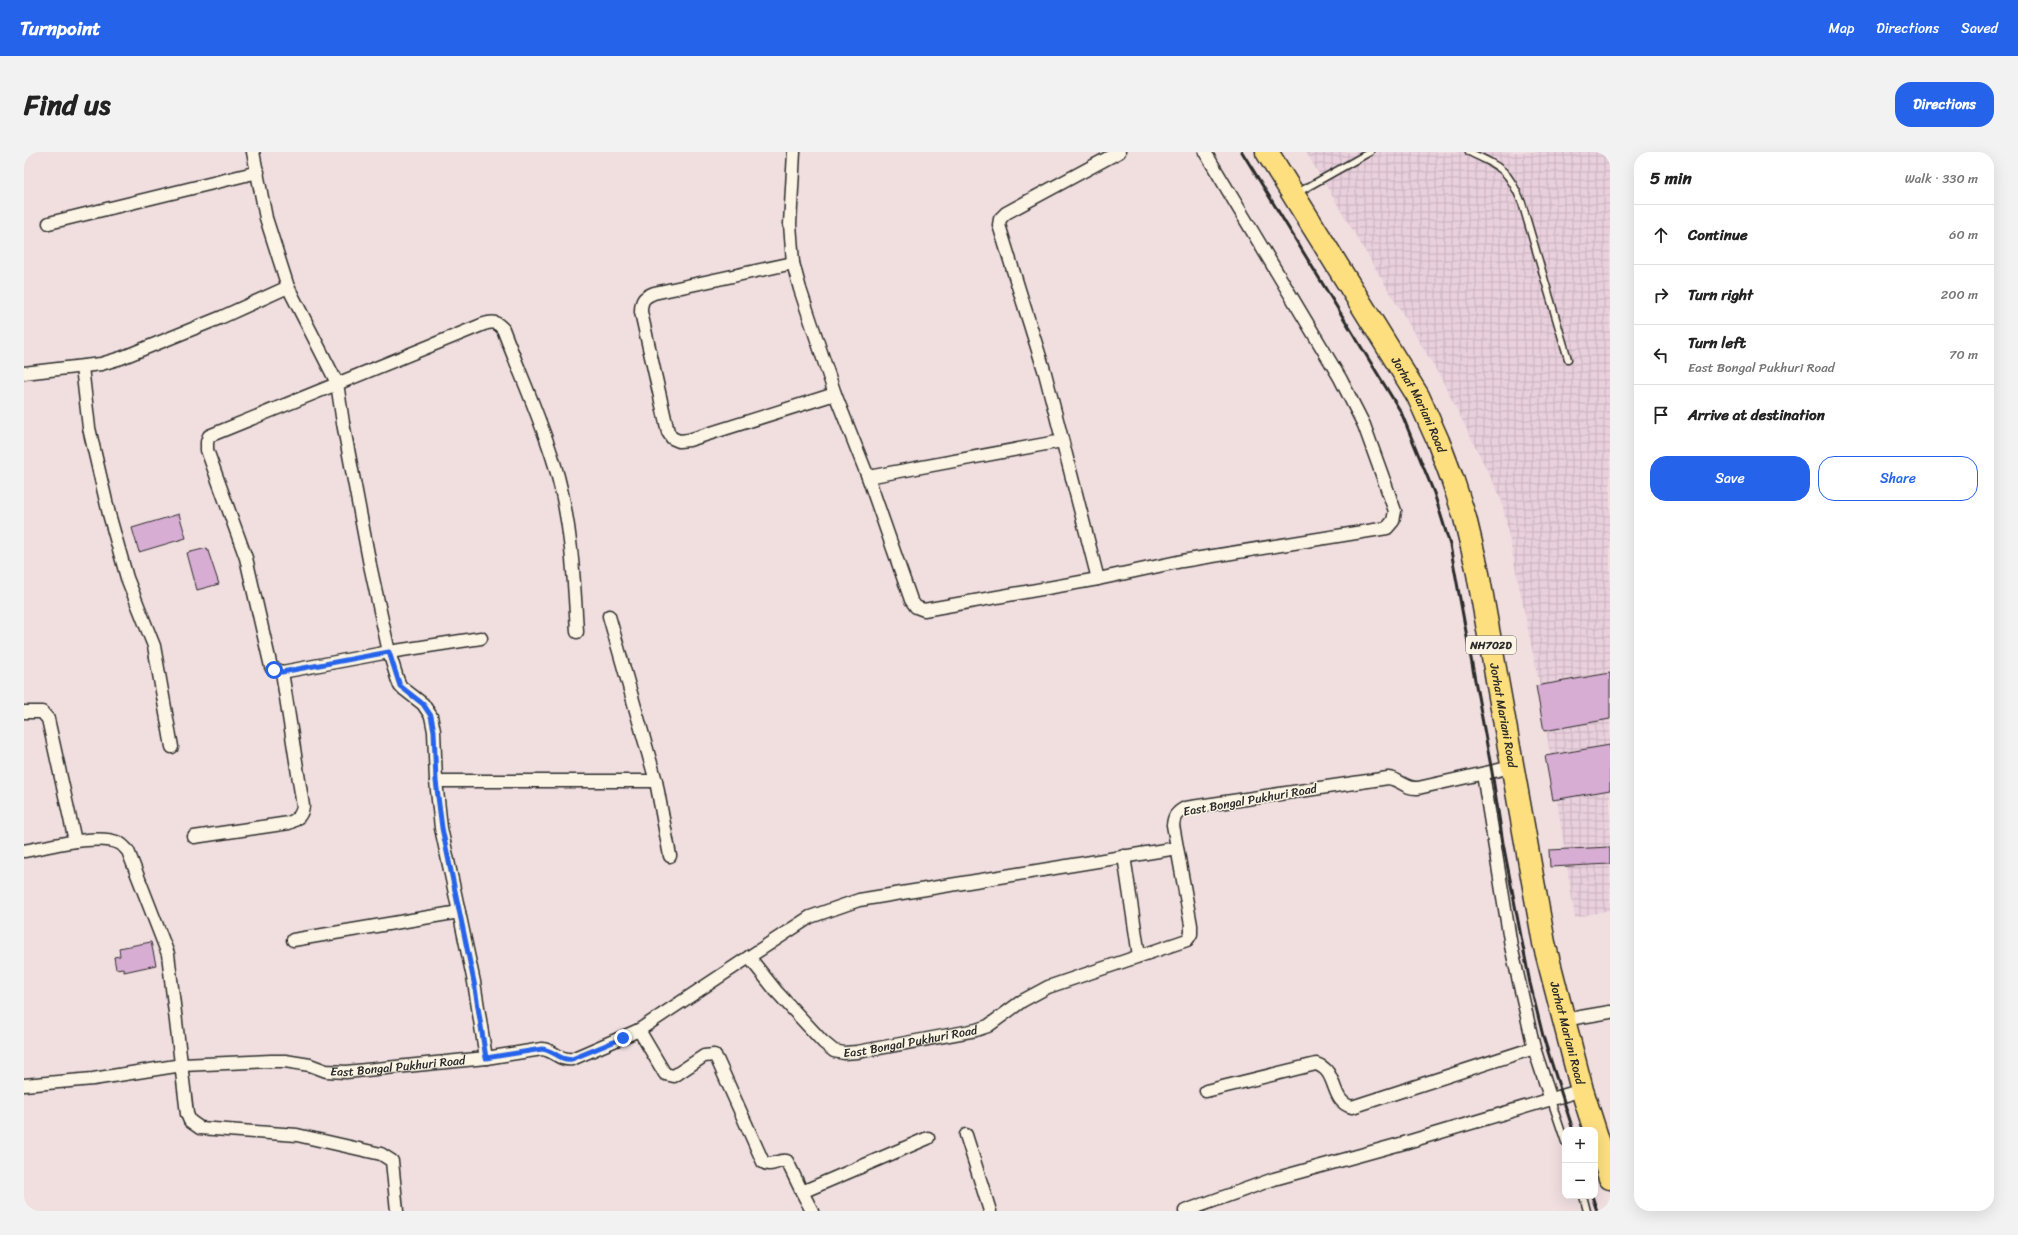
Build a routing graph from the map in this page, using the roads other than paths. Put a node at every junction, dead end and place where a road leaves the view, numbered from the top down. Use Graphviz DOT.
graph roads {
  1 [pos="253,152"];
  2 [pos="794,152"];
  3 [pos="1119,152"];
  4 [pos="1205,152"];
  5 [pos="1267,152"];
  6 [pos="1370,152"];
  7 [pos="1469,152"];
  8 [pos="258,172"];
  9 [pos="1294,194"];
  10 [pos="49,223"];
  11 [pos="793,263"];
  12 [pos="288,287"];
  13 [pos="1568,359"];
  14 [pos="82,367"];
  15 [pos="24,373"];
  16 [pos="337,383"];
  17 [pos="835,394"];
  18 [pos="1062,441"];
  19 [pos="868,477"];
  20 [pos="1098,579"];
  21 [pos="609,616"];
  22 [pos="576,632"];
  23 [pos="481,638"];
  24 [pos="389,652"];
  25 [pos="282,672"];
  26 [pos="24,712"];
  27 [pos="172,746"];
  28 [pos="1512,767"];
  29 [pos="1483,774"];
  30 [pos="436,781"];
  31 [pos="656,781"];
  32 [pos="194,837"];
  33 [pos="75,842"];
  34 [pos="1177,848"];
  35 [pos="24,851"];
  36 [pos="670,856"];
  37 [pos="1124,856"];
  38 [pos="459,912"];
  39 [pos="293,940"];
  40 [pos="1140,956"];
  41 [pos="749,957"];
  42 [pos="1610,1012"];
  43 [pos="1563,1020"];
  44 [pos="639,1030"];
  45 [pos="1534,1048"];
  46 [pos="486,1058"];
  47 [pos="182,1065"];
  48 [pos="24,1086"];
  49 [pos="1582,1090"];
  50 [pos="1206,1092"];
  51 [pos="1551,1100"];
  52 [pos="1562,1133"];
  53 [pos="966,1135"];
  54 [pos="928,1138"];
  55 [pos="1610,1178"];
  56 [pos="802,1192"];
  57 [pos="1583,1199"];
  58 [pos="1585,1210"];
  59 [pos="397,1211"];
  60 [pos="812,1211"];
  61 [pos="990,1211"];
  62 [pos="1185,1211"];
  1 -- 8 [label="street"];
  2 -- 11 [label="street"];
  3 -- 18 [label="street"];
  4 -- 20 [label="street"];
  5 -- 9 [label="highway, Jorhat Mariani Road / NH702D"];
  6 -- 9 [label="lane"];
  7 -- 13 [label="lane"];
  8 -- 10 [label="street"];
  8 -- 12 [label="street"];
  9 -- 28 [label="highway, Jorhat Mariani Road / NH702D"];
  11 -- 17 [label="street"];
  11 -- 17 [label="street"];
  12 -- 14 [label="street"];
  12 -- 16 [label="street"];
  14 -- 15 [label="street"];
  14 -- 27 [label="street"];
  16 -- 22 [label="street"];
  16 -- 24 [label="street"];
  16 -- 25 [label="street"];
  17 -- 19 [label="street"];
  18 -- 19 [label="street"];
  18 -- 20 [label="street"];
  19 -- 20 [label="street"];
  21 -- 31 [label="street"];
  23 -- 24 [label="street"];
  24 -- 25 [label="street"];
  24 -- 30 [label="street"];
  25 -- 32 [label="street"];
  26 -- 33 [label="street"];
  28 -- 29 [label="street, East Bongal Pukhuri Road"];
  28 -- 43 [label="highway, Jorhat Mariani Road / NH702D"];
  29 -- 34 [label="street, East Bongal Pukhuri Road"];
  29 -- 45 [label="street"];
  30 -- 31 [label="street"];
  30 -- 38 [label="street"];
  31 -- 36 [label="street"];
  33 -- 35 [label="street"];
  33 -- 47 [label="street"];
  34 -- 37 [label="street"];
  34 -- 40 [label="street, East Bongal Pukhuri Road"];
  37 -- 40 [label="street"];
  37 -- 41 [label="street"];
  38 -- 39 [label="street"];
  38 -- 46 [label="street"];
  40 -- 41 [label="street, East Bongal Pukhuri Road"];
  41 -- 44 [label="street, East Bongal Pukhuri Road"];
  42 -- 43 [label="street"];
  43 -- 49 [label="highway, Jorhat Mariani Road / NH702D"];
  44 -- 46 [label="street, East Bongal Pukhuri Road"];
  44 -- 56 [label="street"];
  45 -- 50 [label="street"];
  45 -- 51 [label="street"];
  46 -- 47 [label="street, East Bongal Pukhuri Road"];
  47 -- 48 [label="street, East Bongal Pukhuri Road"];
  47 -- 59 [label="street"];
  49 -- 51 [label="street"];
  49 -- 55 [label="highway, Jorhat Mariani Road / NH702D"];
  51 -- 52 [label="lane"];
  51 -- 62 [label="street"];
  53 -- 61 [label="street"];
  54 -- 56 [label="street"];
  56 -- 60 [label="street"];
  57 -- 58 [label="lane"];
}
